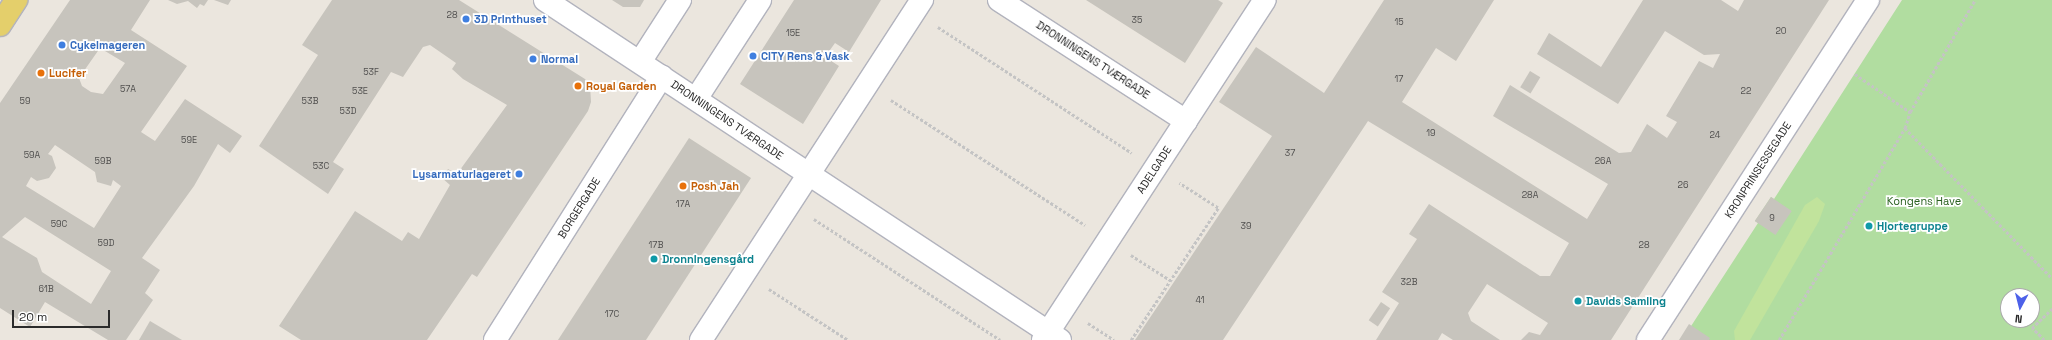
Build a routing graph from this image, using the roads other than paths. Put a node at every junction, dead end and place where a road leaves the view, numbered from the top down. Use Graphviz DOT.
graph roads {
  1 [pos="16,0"];
  2 [pos="544,0"];
  3 [pos="680,0"];
  4 [pos="760,0"];
  5 [pos="999,0"];
  6 [pos="1264,0"];
  7 [pos="1868,0"];
  8 [pos="918,6"];
  9 [pos="0,25"];
  10 [pos="640,62"];
  11 [pos="662,76"];
  12 [pos="696,98"];
  13 [pos="1186,121"];
  14 [pos="808,175"];
  15 [pos="1051,338"];
  16 [pos="495,340"];
  17 [pos="701,340"];
  18 [pos="1648,340"];
  1 -- 9 [label="main road"];
  2 -- 10 [label="street, DRONNINGENS TVÆRGADE"];
  3 -- 10 [label="street"];
  4 -- 12 [label="street"];
  5 -- 13 [label="street, DRONNINGENS TVÆRGADE"];
  6 -- 13 [label="street, ADELGADE"];
  7 -- 18 [label="street, KRONPRINSESSEGADE"];
  8 -- 14 [label="street"];
  10 -- 11 [label="street, DRONNINGENS TVÆRGADE"];
  11 -- 12 [label="street, DRONNINGENS TVÆRGADE"];
  11 -- 16 [label="street, BORGERGADE"];
  12 -- 14 [label="street, DRONNINGENS TVÆRGADE"];
  13 -- 15 [label="street, ADELGADE"];
  14 -- 15 [label="street, DRONNINGENS TVÆRGADE"];
  14 -- 17 [label="street"];
}
